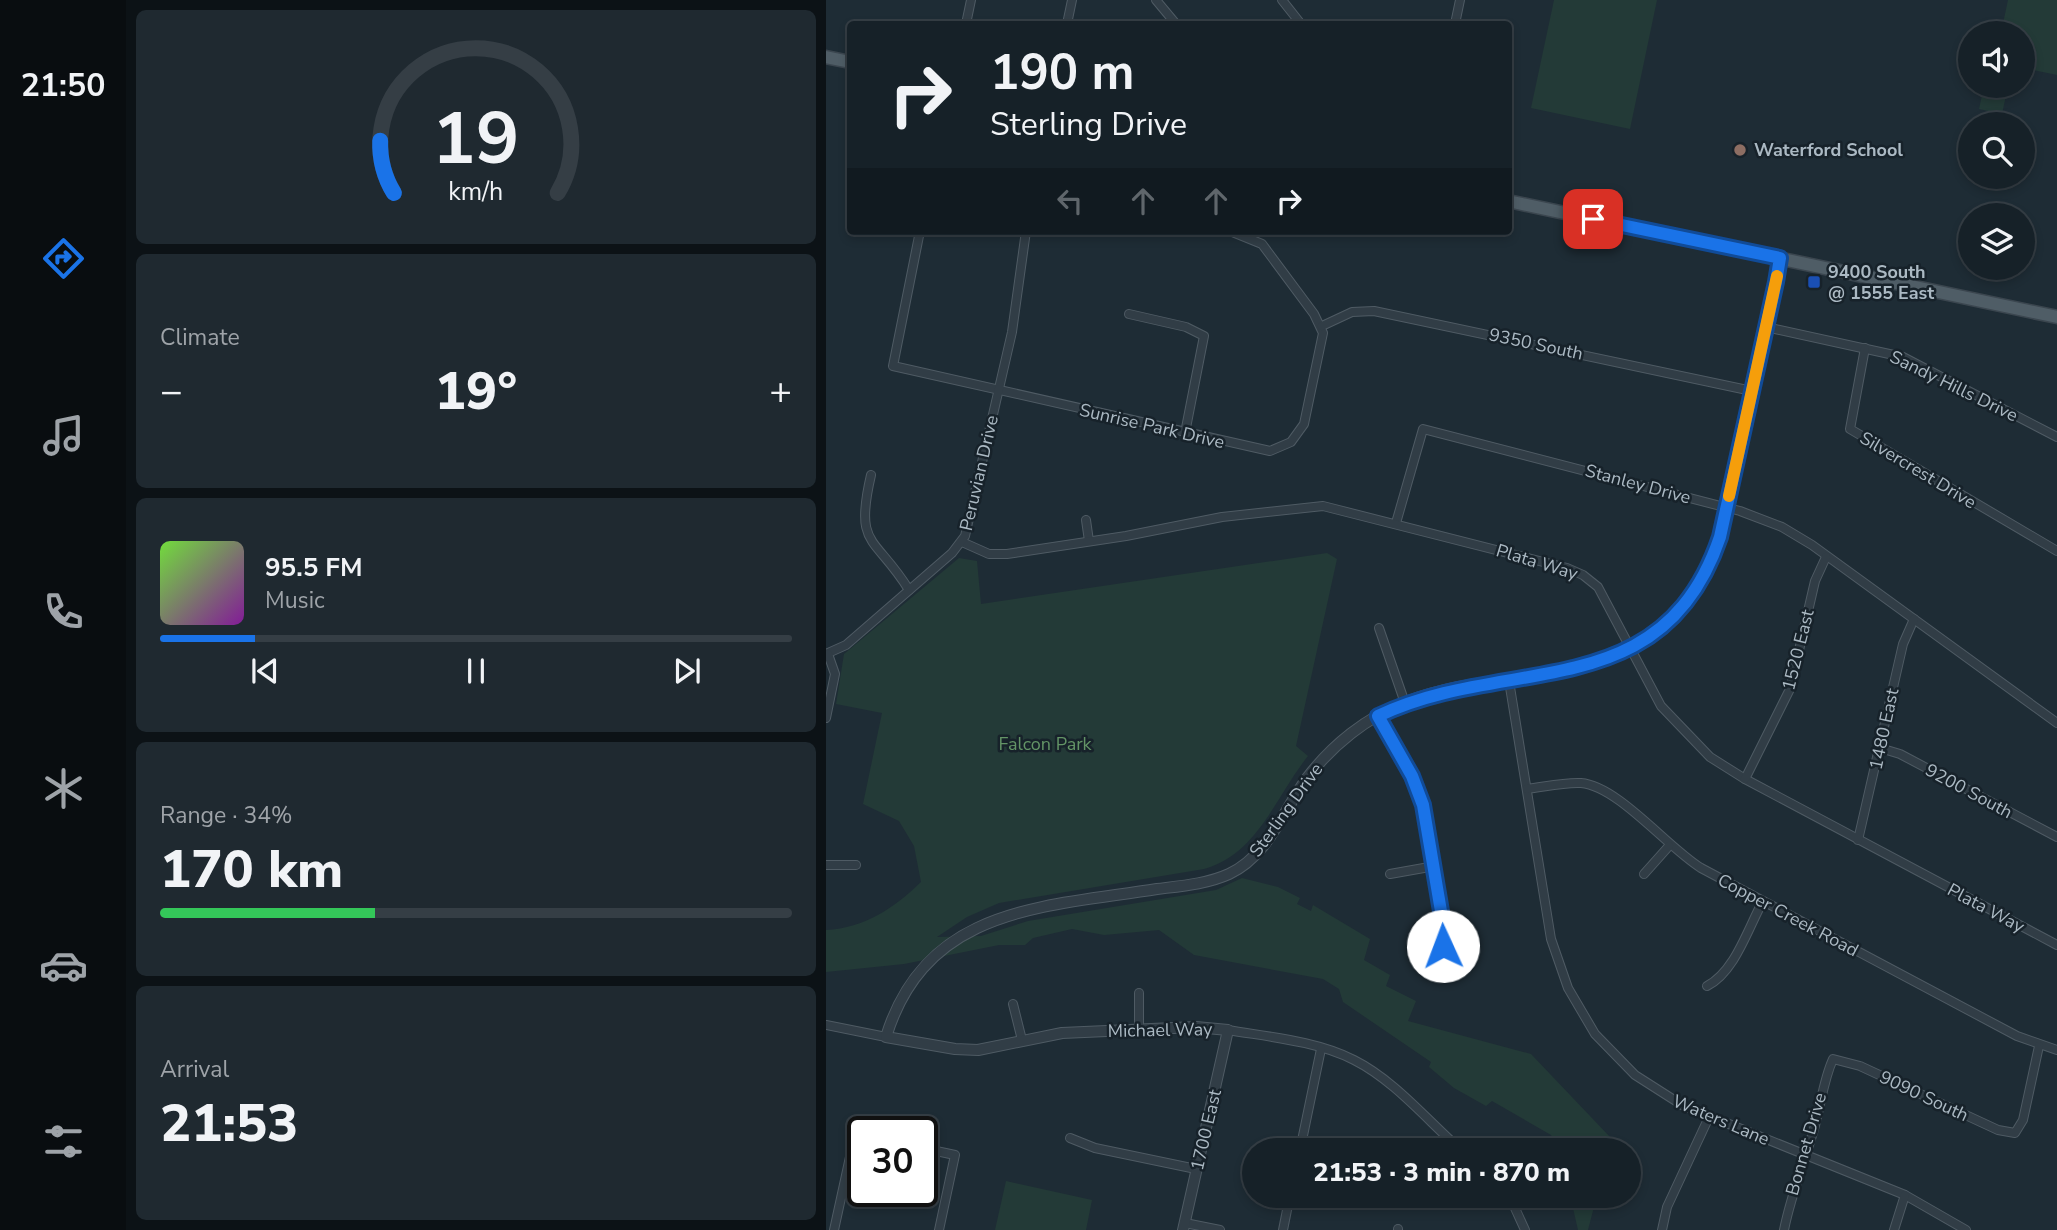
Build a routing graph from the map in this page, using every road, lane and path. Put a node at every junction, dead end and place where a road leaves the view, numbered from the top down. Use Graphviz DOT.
graph roads {
  1 [pos="971,0"];
  2 [pos="1072,0"];
  3 [pos="1156,0"];
  4 [pos="1282,0"];
  5 [pos="1460,0"];
  6 [pos="967,21"];
  7 [pos="1068,21"];
  8 [pos="1174,21"];
  9 [pos="1299,21"];
  10 [pos="1456,21"];
  11 [pos="826,58"];
  12 [pos="847,62"];
  13 [pos="1512,202"];
  14 [pos="919,235"];
  15 [pos="1025,235"];
  16 [pos="1240,235"];
  17 [pos="1780,258"];
  18 [pos="1129,314"];
  19 [pos="2057,317"];
  20 [pos="1321,326"];
  21 [pos="1766,327"];
  22 [pos="1865,348"];
  23 [pos="998,391"];
  24 [pos="1752,391"];
  25 [pos="1185,433"];
  26 [pos="2057,437"];
  27 [pos="871,475"];
  28 [pos="1727,507"];
  29 [pos="1086,520"];
  30 [pos="1396,523"];
  31 [pos="1089,541"];
  32 [pos="962,542"];
  33 [pos="2057,551"];
  34 [pos="1826,557"];
  35 [pos="909,590"];
  36 [pos="1914,619"];
  37 [pos="1379,628"];
  38 [pos="1631,649"];
  39 [pos="827,654"];
  40 [pos="1509,681"];
  41 [pos="1405,703"];
  42 [pos="1378,716"];
  43 [pos="826,718"];
  44 [pos="2057,723"];
  45 [pos="1880,748"];
  46 [pos="1745,779"];
  47 [pos="1527,789"];
  48 [pos="2057,837"];
  49 [pos="1858,840"];
  50 [pos="1670,846"];
  51 [pos="826,865"];
  52 [pos="856,865"];
  53 [pos="1435,866"];
  54 [pos="1390,874"];
  55 [pos="1644,874"];
  56 [pos="1763,901"];
  57 [pos="2057,946"];
  58 [pos="1437,958"];
  59 [pos="1707,986"];
  60 [pos="1139,993"];
  61 [pos="1013,1003"];
  62 [pos="826,1025"];
  63 [pos="1139,1028"];
  64 [pos="1228,1030"];
  65 [pos="886,1037"];
  66 [pos="1022,1040"];
  67 [pos="2039,1046"];
  68 [pos="1321,1049"];
  69 [pos="2057,1050"];
  70 [pos="1833,1059"];
  71 [pos="1709,1117"];
  72 [pos="1070,1138"];
  73 [pos="1302,1138"];
  74 [pos="1447,1138"];
  75 [pos="938,1151"];
  76 [pos="1804,1155"];
  77 [pos="1196,1169"];
  78 [pos="847,1181"];
  79 [pos="1905,1195"];
  80 [pos="1287,1208"];
  81 [pos="1515,1208"];
  82 [pos="1184,1226"];
  83 [pos="834,1230"];
  84 [pos="939,1230"];
  85 [pos="1220,1230"];
  86 [pos="1283,1230"];
  87 [pos="1525,1230"];
  88 [pos="1662,1230"];
  89 [pos="1784,1230"];
  90 [pos="1894,1230"];
  91 [pos="1966,1230"];
  1 -- 6 [label="street"];
  2 -- 7 [label="street"];
  3 -- 8 [label="street"];
  4 -- 9 [label="street"];
  5 -- 10 [label="street"];
  11 -- 12 [label="main road"];
  13 -- 17 [label="main road"];
  14 -- 23 [label="street, Sunrise Park Drive"];
  15 -- 23 [label="street, Peruvian Drive"];
  16 -- 20 [label="street"];
  17 -- 19 [label="main road"];
  17 -- 21 [label="street, Sterling Drive"];
  18 -- 25 [label="street"];
  20 -- 24 [label="street, 9350 South"];
  20 -- 25 [label="street, Sunrise Park Drive"];
  21 -- 22 [label="street, Sandy Hills Drive"];
  21 -- 24 [label="street, Sterling Drive"];
  22 -- 26 [label="street, Sandy Hills Drive"];
  22 -- 33 [label="street, Silvercrest Drive"];
  23 -- 25 [label="street, Sunrise Park Drive"];
  23 -- 32 [label="street, Peruvian Drive"];
  24 -- 28 [label="street, Sterling Drive"];
  27 -- 35 [label="street"];
  28 -- 30 [label="street, Stanley Drive"];
  28 -- 34 [label="street, Stanley Drive"];
  28 -- 38 [label="street, Sterling Drive"];
  29 -- 31 [label="street"];
  30 -- 31 [label="street, Plata Way"];
  30 -- 38 [label="street, Plata Way"];
  31 -- 32 [label="street, Plata Way"];
  32 -- 35 [label="street, Peruvian Drive"];
  34 -- 36 [label="street, Stanley Drive"];
  34 -- 46 [label="street, 1520 East"];
  35 -- 39 [label="street, Peruvian Drive"];
  36 -- 44 [label="street, Stanley Drive"];
  36 -- 45 [label="street, 1480 East"];
  37 -- 41 [label="street"];
  38 -- 40 [label="street, Sterling Drive"];
  38 -- 46 [label="street, Plata Way"];
  39 -- 43 [label="street"];
  40 -- 41 [label="street, Sterling Drive"];
  40 -- 47 [label="street, Waters Lane"];
  41 -- 42 [label="street, Sterling Drive"];
  42 -- 53 [label="street"];
  42 -- 65 [label="street, Sterling Drive"];
  45 -- 48 [label="street, 9200 South"];
  45 -- 49 [label="street, 1480 East"];
  46 -- 49 [label="street, Plata Way"];
  47 -- 50 [label="street, Copper Creek Road"];
  47 -- 71 [label="street, Waters Lane"];
  49 -- 57 [label="street, Plata Way"];
  50 -- 55 [label="street"];
  50 -- 56 [label="street, Copper Creek Road"];
  51 -- 52 [label="street"];
  53 -- 54 [label="street"];
  53 -- 58 [label="street"];
  56 -- 59 [label="street"];
  56 -- 67 [label="street, Copper Creek Road"];
  60 -- 63 [label="street"];
  61 -- 66 [label="street"];
  62 -- 65 [label="street, Michael Way"];
  63 -- 64 [label="street, Michael Way"];
  63 -- 66 [label="street, Michael Way"];
  64 -- 68 [label="street, Michael Way"];
  64 -- 77 [label="street, 1700 East"];
  65 -- 66 [label="street, Michael Way"];
  67 -- 69 [label="street, Copper Creek Road"];
  67 -- 70 [label="street, 9090 South"];
  68 -- 73 [label="street"];
  68 -- 74 [label="street, Michael Way"];
  70 -- 76 [label="street, Bonnet Drive"];
  71 -- 76 [label="street, Waters Lane"];
  71 -- 88 [label="street"];
  72 -- 77 [label="street"];
  75 -- 84 [label="street"];
  76 -- 79 [label="street, Waters Lane"];
  76 -- 89 [label="street, Bonnet Drive"];
  77 -- 82 [label="street, 1700 East"];
  78 -- 83 [label="street"];
  79 -- 90 [label="street"];
  79 -- 91 [label="street, Waters Lane"];
  80 -- 86 [label="street"];
  81 -- 87 [label="street"];
  82 -- 85 [label="street"];
}
